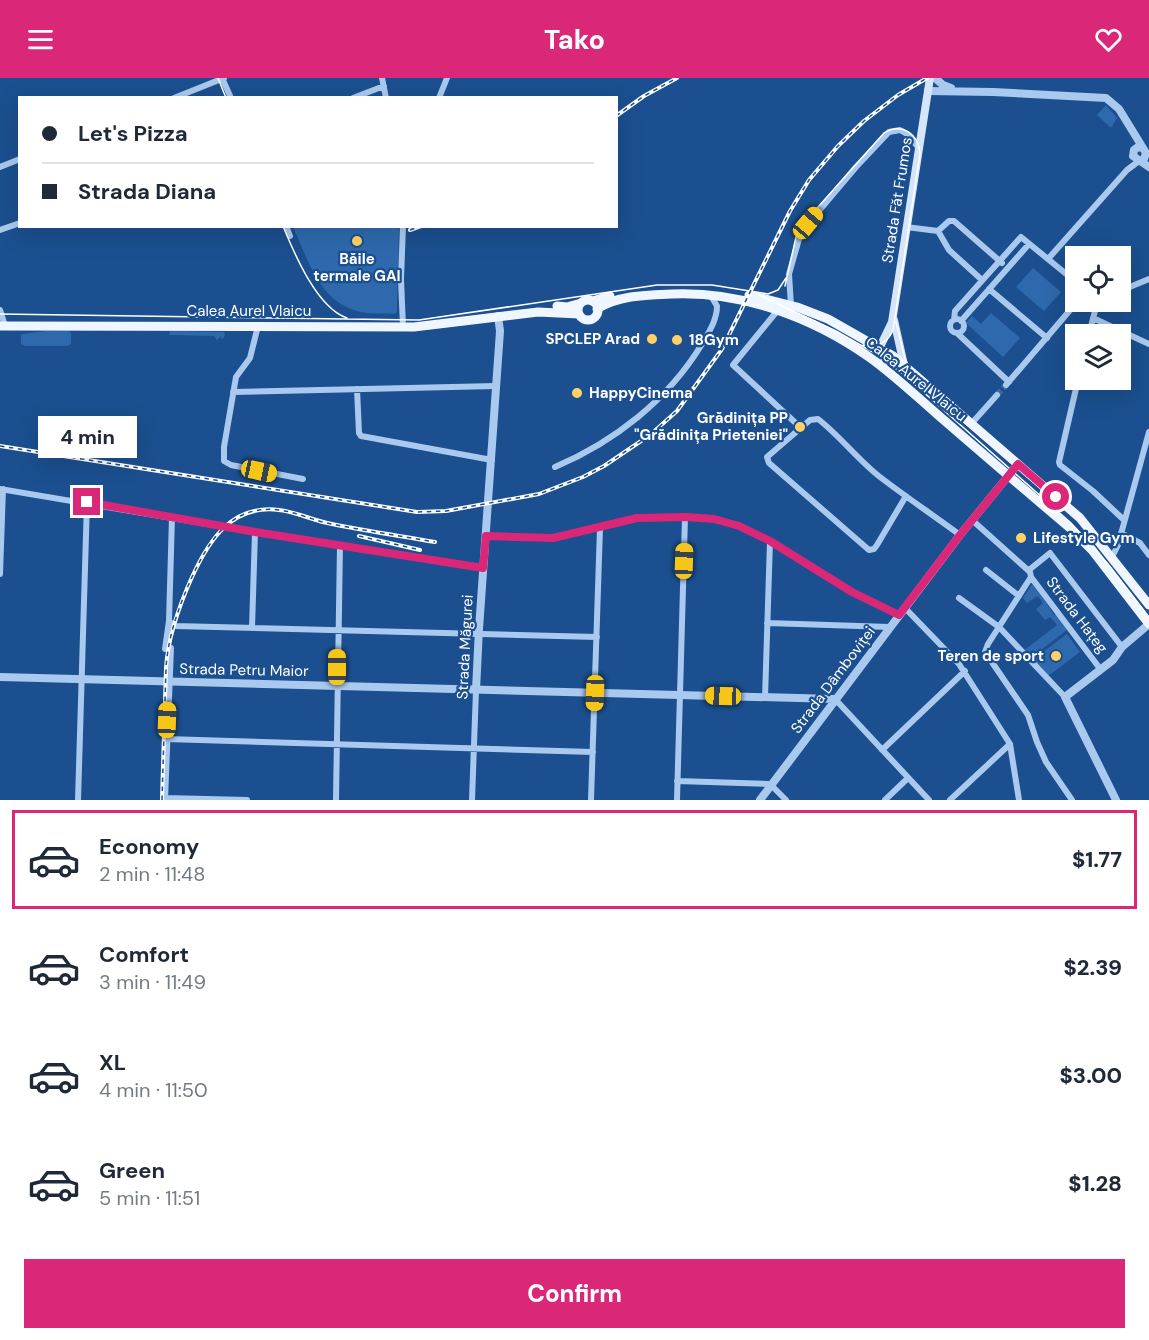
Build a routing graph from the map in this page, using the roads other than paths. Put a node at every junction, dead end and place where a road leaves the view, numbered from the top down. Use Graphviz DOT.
graph roads {
  1 [pos="223,78"];
  2 [pos="382,78"];
  3 [pos="447,78"];
  4 [pos="930,78"];
  5 [pos="935,78"];
  6 [pos="384,86"];
  7 [pos="928,91"];
  8 [pos="964,91"];
  9 [pos="179,96"];
  10 [pos="230,96"];
  11 [pos="358,96"];
  12 [pos="386,96"];
  13 [pos="440,96"];
  14 [pos="1130,128"];
  15 [pos="919,148"];
  16 [pos="1132,153"];
  17 [pos="1144,156"];
  18 [pos="18,160"];
  19 [pos="0,167"];
  20 [pos="1149,167"];
  21 [pos="1127,170"];
  22 [pos="18,224"];
  23 [pos="906,227"];
  24 [pos="287,228"];
  25 [pos="403,228"];
  26 [pos="0,230"];
  27 [pos="938,231"];
  28 [pos="290,236"];
  29 [pos="1029,244"];
  30 [pos="1048,259"];
  31 [pos="999,261"];
  32 [pos="1008,268"];
  33 [pos="1065,273"];
  34 [pos="1149,279"];
  35 [pos="982,280"];
  36 [pos="1131,286"];
  37 [pos="990,289"];
  38 [pos="709,294"];
  39 [pos="727,297"];
  40 [pos="581,303"];
  41 [pos="595,305"];
  42 [pos="717,306"];
  43 [pos="791,306"];
  44 [pos="0,310"];
  45 [pos="778,310"];
  46 [pos="1069,312"];
  47 [pos="1094,312"];
  48 [pos="893,313"];
  49 [pos="579,314"];
  50 [pos="498,316"];
  51 [pos="1093,318"];
  52 [pos="958,320"];
  53 [pos="1092,324"];
  54 [pos="2,326"];
  55 [pos="258,326"];
  56 [pos="403,327"];
  57 [pos="957,333"];
  58 [pos="1047,338"];
  59 [pos="1149,344"];
  60 [pos="880,347"];
  61 [pos="904,365"];
  62 [pos="883,368"];
  63 [pos="496,386"];
  64 [pos="357,389"];
  65 [pos="1076,390"];
  66 [pos="233,392"];
  67 [pos="997,395"];
  68 [pos="972,423"];
  69 [pos="800,427"];
  70 [pos="1149,432"];
  71 [pos="492,460"];
  72 [pos="1018,464"];
  73 [pos="555,467"];
  74 [pos="1008,476"];
  75 [pos="303,479"];
  76 [pos="1,489"];
  77 [pos="906,496"];
  78 [pos="87,502"];
  79 [pos="172,517"];
  80 [pos="686,517"];
  81 [pos="972,520"];
  82 [pos="1124,520"];
  83 [pos="600,528"];
  84 [pos="255,532"];
  85 [pos="960,535"];
  86 [pos="486,536"];
  87 [pos="1120,536"];
  88 [pos="770,541"];
  89 [pos="340,546"];
  90 [pos="1109,553"];
  91 [pos="1149,555"];
  92 [pos="483,568"];
  93 [pos="986,570"];
  94 [pos="0,574"];
  95 [pos="1030,574"];
  96 [pos="1019,596"];
  97 [pos="959,598"];
  98 [pos="1148,602"];
  99 [pos="902,612"];
  100 [pos="170,621"];
  101 [pos="767,623"];
  102 [pos="1149,624"];
  103 [pos="890,627"];
  104 [pos="999,627"];
  105 [pos="252,628"];
  106 [pos="338,630"];
  107 [pos="478,634"];
  108 [pos="597,637"];
  109 [pos="1122,647"];
  110 [pos="1101,670"];
  111 [pos="964,671"];
  112 [pos="0,677"];
  113 [pos="82,679"];
  114 [pos="168,682"];
  115 [pos="337,686"];
  116 [pos="476,690"];
  117 [pos="595,693"];
  118 [pos="680,695"];
  119 [pos="765,698"];
  120 [pos="1065,698"];
  121 [pos="835,699"];
  122 [pos="166,740"];
  123 [pos="337,744"];
  124 [pos="1010,744"];
  125 [pos="474,748"];
  126 [pos="882,750"];
  127 [pos="593,752"];
  128 [pos="908,778"];
  129 [pos="677,781"];
  130 [pos="771,785"];
  131 [pos="165,799"];
  132 [pos="78,800"];
  133 [pos="247,800"];
  134 [pos="336,800"];
  135 [pos="472,800"];
  136 [pos="591,800"];
  137 [pos="677,800"];
  138 [pos="760,800"];
  139 [pos="786,800"];
  140 [pos="885,800"];
  141 [pos="929,800"];
  142 [pos="950,800"];
  143 [pos="1019,800"];
  144 [pos="1072,800"];
  145 [pos="1116,800"];
  1 -- 9 [label="street"];
  1 -- 10 [label="street"];
  2 -- 6 [label="street"];
  3 -- 13 [label="street"];
  4 -- 7 [label="main road, Strada Făt Frumos"];
  5 -- 8 [label="street"];
  6 -- 11 [label="street"];
  6 -- 12 [label="street"];
  7 -- 8 [label="street"];
  7 -- 15 [label="main road, Strada Făt Frumos"];
  8 -- 14 [label="street"];
  14 -- 16 [label="street"];
  14 -- 17 [label="street"];
  15 -- 23 [label="main road, Strada Făt Frumos"];
  15 -- 43 [label="street"];
  16 -- 17 [label="street"];
  16 -- 17 [label="street"];
  16 -- 21 [label="street"];
  17 -- 20 [label="street"];
  17 -- 21 [label="street"];
  18 -- 19 [label="street"];
  21 -- 30 [label="street"];
  22 -- 26 [label="street"];
  23 -- 27 [label="street"];
  23 -- 48 [label="main road, Strada Făt Frumos"];
  24 -- 28 [label="street"];
  25 -- 56 [label="street"];
  27 -- 31 [label="street"];
  27 -- 35 [label="street"];
  29 -- 30 [label="street"];
  29 -- 31 [label="street"];
  29 -- 32 [label="street"];
  30 -- 33 [label="street"];
  31 -- 32 [label="street"];
  31 -- 35 [label="street"];
  32 -- 37 [label="street"];
  34 -- 36 [label="street"];
  35 -- 52 [label="street"];
  37 -- 52 [label="street"];
  37 -- 58 [label="street"];
  38 -- 39 [label="main road, Calea Aurel Vlaicu"];
  38 -- 41 [label="main road, Calea Aurel Vlaicu"];
  38 -- 42 [label="street"];
  39 -- 42 [label="street"];
  39 -- 45 [label="main road, Calea Aurel Vlaicu"];
  40 -- 41 [label="main road, Calea Aurel Vlaicu"];
  40 -- 49 [label="main road"];
  40 -- 50 [label="main road, Calea Aurel Vlaicu"];
  41 -- 43 [label="main road, Calea Aurel Vlaicu"];
  41 -- 49 [label="main road, Calea Aurel Vlaicu"];
  42 -- 73 [label="street"];
  43 -- 60 [label="main road, Calea Aurel Vlaicu"];
  44 -- 54 [label="street"];
  45 -- 62 [label="main road, Calea Aurel Vlaicu"];
  45 -- 69 [label="street"];
  46 -- 58 [label="street"];
  47 -- 51 [label="street"];
  48 -- 60 [label="main road, Strada Făt Frumos"];
  48 -- 61 [label="main road, Strada Făt Frumos"];
  49 -- 50 [label="main road, Calea Aurel Vlaicu"];
  50 -- 56 [label="main road, Calea Aurel Vlaicu"];
  50 -- 63 [label="street, Strada Măgurei"];
  51 -- 53 [label="street"];
  51 -- 59 [label="street"];
  52 -- 57 [label="street"];
  52 -- 57 [label="street"];
  54 -- 55 [label="main road, Calea Aurel Vlaicu"];
  55 -- 56 [label="main road, Calea Aurel Vlaicu"];
  55 -- 66 [label="street"];
  57 -- 58 [label="street"];
  60 -- 61 [label="main road, Calea Aurel Vlaicu"];
  60 -- 62 [label="main road"];
  61 -- 68 [label="main road, Calea Aurel Vlaicu"];
  62 -- 74 [label="main road, Calea Aurel Vlaicu"];
  63 -- 64 [label="street"];
  63 -- 71 [label="street, Strada Măgurei"];
  64 -- 66 [label="street"];
  64 -- 71 [label="street"];
  65 -- 82 [label="street"];
  66 -- 75 [label="street"];
  67 -- 68 [label="street"];
  68 -- 72 [label="main road, Calea Aurel Vlaicu"];
  69 -- 77 [label="street"];
  69 -- 77 [label="street"];
  70 -- 82 [label="street"];
  71 -- 86 [label="street, Strada Măgurei"];
  72 -- 74 [label="street, Strada Dâmboviței"];
  72 -- 90 [label="main road, Calea Aurel Vlaicu"];
  74 -- 81 [label="street, Strada Dâmboviței"];
  74 -- 102 [label="main road, Calea Aurel Vlaicu"];
  76 -- 78 [label="street"];
  76 -- 94 [label="street"];
  77 -- 85 [label="street"];
  78 -- 79 [label="street"];
  78 -- 113 [label="street"];
  79 -- 84 [label="street"];
  79 -- 100 [label="street"];
  80 -- 83 [label="street"];
  80 -- 88 [label="street"];
  80 -- 118 [label="street"];
  81 -- 85 [label="street, Strada Dâmboviței"];
  81 -- 95 [label="street, Strada Hațeg"];
  82 -- 87 [label="street"];
  83 -- 86 [label="street"];
  83 -- 108 [label="street"];
  84 -- 89 [label="street"];
  84 -- 105 [label="street"];
  85 -- 99 [label="street, Strada Dâmboviței"];
  86 -- 92 [label="street, Strada Măgurei"];
  87 -- 90 [label="street"];
  87 -- 91 [label="street"];
  88 -- 99 [label="street"];
  88 -- 101 [label="street"];
  89 -- 92 [label="street"];
  89 -- 106 [label="street"];
  90 -- 98 [label="main road, Calea Aurel Vlaicu"];
  92 -- 107 [label="street, Strada Măgurei"];
  93 -- 96 [label="street"];
  95 -- 96 [label="street, Strada Hațeg"];
  95 -- 109 [label="street, Strada Hațeg"];
  95 -- 110 [label="street, Strada Hațeg"];
  96 -- 104 [label="street, Strada Hațeg"];
  97 -- 104 [label="street"];
  99 -- 103 [label="street, Strada Dâmboviței"];
  99 -- 111 [label="street"];
  100 -- 105 [label="street"];
  100 -- 114 [label="street"];
  101 -- 103 [label="street"];
  101 -- 119 [label="street"];
  102 -- 109 [label="street, Strada Hațeg"];
  103 -- 121 [label="street, Strada Dâmboviței"];
  104 -- 120 [label="street"];
  104 -- 144 [label="street, Strada Hațeg"];
  105 -- 106 [label="street"];
  106 -- 107 [label="street"];
  106 -- 115 [label="street"];
  107 -- 108 [label="street"];
  107 -- 116 [label="street, Strada Măgurei"];
  108 -- 117 [label="street"];
  109 -- 110 [label="street, Strada Hațeg"];
  110 -- 120 [label="street, Strada Hațeg"];
  111 -- 124 [label="street"];
  111 -- 126 [label="street"];
  112 -- 113 [label="street, Strada Petru Maior"];
  113 -- 114 [label="street, Strada Petru Maior"];
  113 -- 132 [label="street"];
  114 -- 115 [label="street, Strada Petru Maior"];
  114 -- 122 [label="street"];
  115 -- 116 [label="street, Strada Petru Maior"];
  115 -- 123 [label="street"];
  116 -- 117 [label="street, Strada Petru Maior"];
  116 -- 125 [label="street, Strada Măgurei"];
  117 -- 118 [label="street, Strada Petru Maior"];
  117 -- 127 [label="street"];
  118 -- 119 [label="street, Strada Petru Maior"];
  118 -- 129 [label="street"];
  119 -- 121 [label="street, Strada Petru Maior"];
  120 -- 145 [label="street"];
  121 -- 126 [label="street"];
  121 -- 130 [label="street, Strada Dâmboviței"];
  122 -- 123 [label="street"];
  122 -- 131 [label="street"];
  123 -- 125 [label="street"];
  123 -- 134 [label="street"];
  124 -- 142 [label="street"];
  124 -- 143 [label="street"];
  125 -- 127 [label="street"];
  125 -- 135 [label="street, Strada Măgurei"];
  126 -- 128 [label="street"];
  127 -- 136 [label="street"];
  128 -- 140 [label="street"];
  128 -- 141 [label="street"];
  129 -- 130 [label="street"];
  129 -- 137 [label="street"];
  130 -- 138 [label="street, Strada Dâmboviței"];
  130 -- 139 [label="street"];
  131 -- 133 [label="street"];
}
